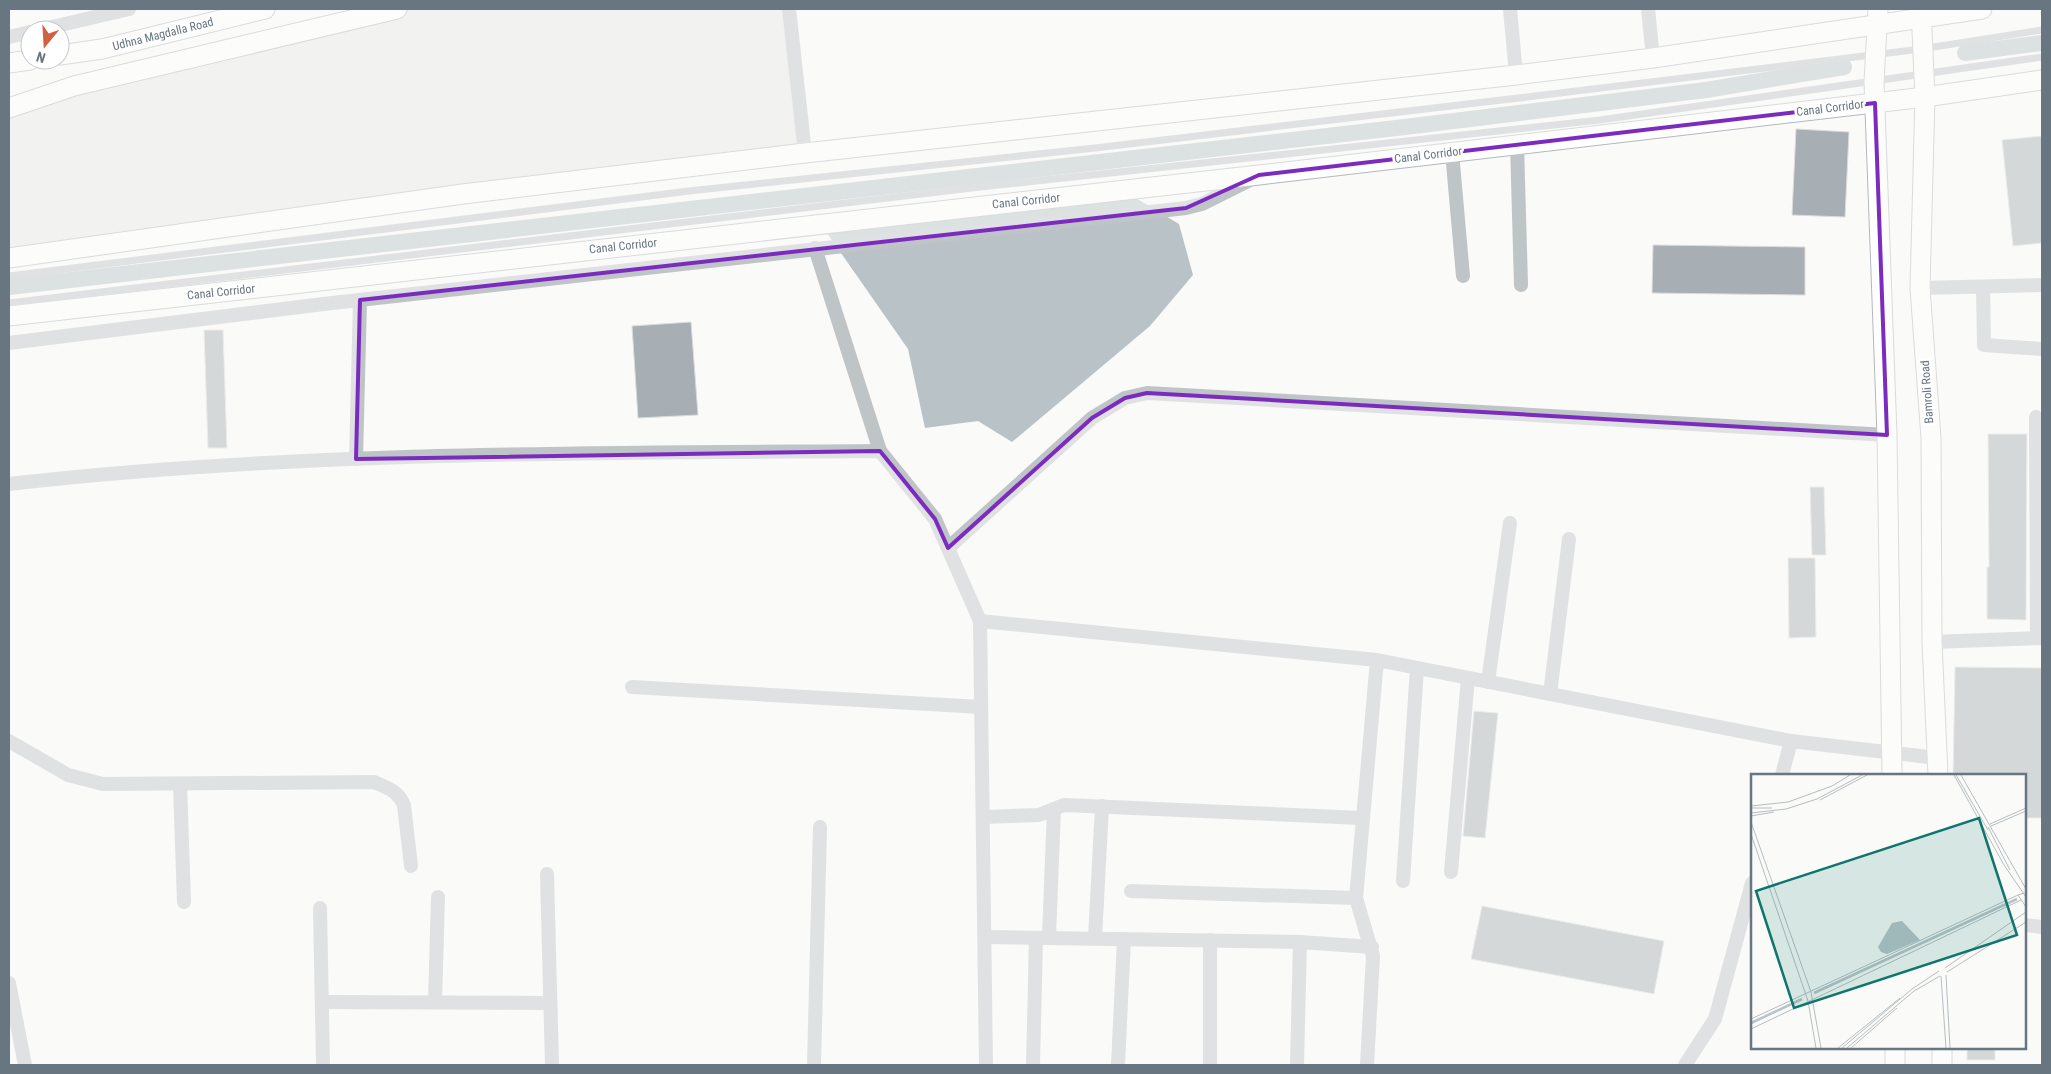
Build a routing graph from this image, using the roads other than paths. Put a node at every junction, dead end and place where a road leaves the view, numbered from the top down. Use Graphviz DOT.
graph roads {
  1 [pos="129,9"];
  2 [pos="265,9"];
  3 [pos="396,9"];
  4 [pos="789,9"];
  5 [pos="1510,9"];
  6 [pos="1648,9"];
  7 [pos="1982,9"];
  8 [pos="369,12"];
  9 [pos="1921,13"];
  10 [pos="1877,17"];
  11 [pos="70,23"];
  12 [pos="2042,30"];
  13 [pos="1921,49"];
  14 [pos="70,54"];
  15 [pos="1874,55"];
  16 [pos="2042,57"];
  17 [pos="1653,58"];
  18 [pos="1516,75"];
  19 [pos="1923,76"];
  20 [pos="2042,80"];
  21 [pos="1874,82"];
  22 [pos="1924,97"];
  23 [pos="1875,103"];
  24 [pos="9,108"];
  25 [pos="1517,144"];
  26 [pos="1452,152"];
  27 [pos="805,153"];
  28 [pos="1259,175"];
  29 [pos="815,248"];
  30 [pos="9,258"];
  31 [pos="9,276"];
  32 [pos="1463,276"];
  33 [pos="1521,285"];
  34 [pos="2042,285"];
  35 [pos="1983,287"];
  36 [pos="1920,288"];
  37 [pos="360,300"];
  38 [pos="9,303"];
  39 [pos="9,316"];
  40 [pos="9,344"];
  41 [pos="2042,349"];
  42 [pos="2036,417"];
  43 [pos="1887,435"];
  44 [pos="880,451"];
  45 [pos="356,459"];
  46 [pos="9,484"];
  47 [pos="1510,523"];
  48 [pos="1569,539"];
  49 [pos="948,548"];
  50 [pos="980,621"];
  51 [pos="2040,638"];
  52 [pos="1932,642"];
  53 [pos="1377,660"];
  54 [pos="1417,668"];
  55 [pos="1468,678"];
  56 [pos="1488,682"];
  57 [pos="632,687"];
  58 [pos="1550,694"];
  59 [pos="981,707"];
  60 [pos="9,741"];
  61 [pos="1791,741"];
  62 [pos="1892,752"];
  63 [pos="1938,766"];
  64 [pos="1782,774"];
  65 [pos="1892,774"];
  66 [pos="180,784"];
  67 [pos="1102,806"];
  68 [pos="1054,809"];
  69 [pos="983,817"];
  70 [pos="1362,818"];
  71 [pos="820,827"];
  72 [pos="411,866"];
  73 [pos="1451,872"];
  74 [pos="547,874"];
  75 [pos="1403,880"];
  76 [pos="1751,887"];
  77 [pos="1131,891"];
  78 [pos="438,897"];
  79 [pos="1356,898"];
  80 [pos="184,902"];
  81 [pos="320,908"];
  82 [pos="2026,926"];
  83 [pos="2042,927"];
  84 [pos="985,937"];
  85 [pos="1043,937"];
  86 [pos="1095,938"];
  87 [pos="1124,939"];
  88 [pos="1210,940"];
  89 [pos="1300,942"];
  90 [pos="1372,947"];
  91 [pos="9,983"];
  92 [pos="322,1002"];
  93 [pos="435,1002"];
  94 [pos="550,1003"];
  95 [pos="1895,1049"];
  96 [pos="1942,1049"];
  97 [pos="25,1065"];
  98 [pos="323,1065"];
  99 [pos="552,1065"];
  100 [pos="814,1065"];
  101 [pos="986,1065"];
  102 [pos="1033,1065"];
  103 [pos="1118,1065"];
  104 [pos="1210,1065"];
  105 [pos="1297,1065"];
  106 [pos="1367,1065"];
  107 [pos="1685,1065"];
  108 [pos="1895,1065"];
  109 [pos="1942,1065"];
  1 -- 11 [label="street"];
  2 -- 14 [label="street, Udhna Magdalla Road"];
  3 -- 8 [label="street"];
  4 -- 27 [label="street"];
  5 -- 18 [label="street"];
  6 -- 17 [label="street"];
  7 -- 9 [label="street"];
  8 -- 24 [label="street"];
  9 -- 10 [label="street"];
  9 -- 13 [label="street, Bamroli Road"];
  10 -- 15 [label="street"];
  10 -- 17 [label="street"];
  12 -- 13 [label="lane"];
  13 -- 15 [label="lane"];
  13 -- 19 [label="street, Bamroli Road"];
  15 -- 21 [label="street"];
  15 -- 31 [label="lane"];
  16 -- 19 [label="lane"];
  17 -- 18 [label="street"];
  18 -- 27 [label="street"];
  19 -- 21 [label="lane"];
  19 -- 22 [label="street, Bamroli Road"];
  20 -- 22 [label="street, Canal Corridor"];
  21 -- 23 [label="street"];
  21 -- 38 [label="lane"];
  22 -- 23 [label="street, Canal Corridor"];
  22 -- 36 [label="street, Bamroli Road"];
  23 -- 25 [label="street, Canal Corridor"];
  23 -- 43 [label="street"];
  25 -- 26 [label="street, Canal Corridor"];
  25 -- 33 [label="street"];
  26 -- 28 [label="street, Canal Corridor"];
  26 -- 32 [label="street"];
  27 -- 30 [label="street"];
  28 -- 29 [label="street"];
  28 -- 39 [label="street, Canal Corridor"];
  29 -- 37 [label="street"];
  29 -- 44 [label="street"];
  34 -- 35 [label="street"];
  35 -- 36 [label="street"];
  35 -- 41 [label="street"];
  36 -- 52 [label="street, Bamroli Road"];
  37 -- 40 [label="street"];
  37 -- 45 [label="street"];
  42 -- 51 [label="street"];
  43 -- 49 [label="street"];
  43 -- 62 [label="street"];
  44 -- 45 [label="street"];
  44 -- 49 [label="street"];
  45 -- 46 [label="street"];
  47 -- 56 [label="street"];
  48 -- 58 [label="street"];
  49 -- 50 [label="street"];
  50 -- 53 [label="street"];
  50 -- 59 [label="street"];
  51 -- 52 [label="street"];
  52 -- 63 [label="street, Bamroli Road"];
  53 -- 54 [label="street"];
  53 -- 70 [label="street"];
  54 -- 55 [label="street"];
  54 -- 75 [label="street"];
  55 -- 56 [label="street"];
  55 -- 73 [label="street"];
  56 -- 58 [label="street"];
  57 -- 59 [label="street"];
  58 -- 61 [label="street"];
  59 -- 69 [label="street"];
  60 -- 66 [label="street"];
  61 -- 62 [label="street"];
  61 -- 64 [label="street"];
  62 -- 63 [label="street"];
  62 -- 65 [label="street"];
  66 -- 72 [label="street"];
  66 -- 80 [label="street"];
  67 -- 68 [label="street"];
  67 -- 70 [label="street"];
  67 -- 86 [label="street"];
  68 -- 69 [label="street"];
  68 -- 85 [label="street"];
  69 -- 84 [label="street"];
  70 -- 79 [label="street"];
  71 -- 100 [label="street"];
  74 -- 94 [label="street"];
  76 -- 107 [label="street"];
  77 -- 79 [label="street"];
  78 -- 93 [label="street"];
  79 -- 90 [label="street"];
  81 -- 92 [label="street"];
  82 -- 83 [label="street"];
  84 -- 85 [label="street"];
  84 -- 101 [label="street"];
  85 -- 86 [label="street"];
  85 -- 102 [label="street"];
  86 -- 87 [label="street"];
  87 -- 88 [label="street"];
  87 -- 103 [label="street"];
  88 -- 89 [label="street"];
  88 -- 104 [label="street"];
  89 -- 90 [label="street"];
  89 -- 105 [label="street"];
  90 -- 106 [label="street"];
  91 -- 97 [label="street"];
  92 -- 93 [label="street"];
  92 -- 98 [label="street"];
  93 -- 94 [label="street"];
  94 -- 99 [label="street"];
  95 -- 108 [label="street"];
  96 -- 109 [label="street"];
}
